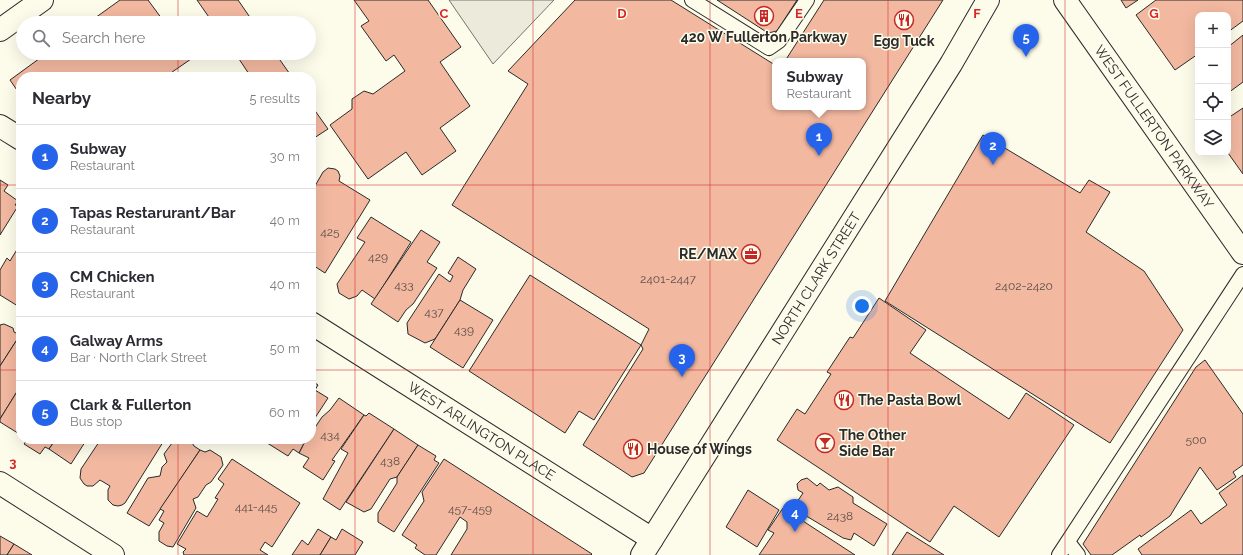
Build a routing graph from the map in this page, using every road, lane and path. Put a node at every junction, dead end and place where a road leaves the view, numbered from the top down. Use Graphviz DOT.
graph roads {
  1 [pos="42,0"];
  2 [pos="692,0"];
  3 [pos="807,0"];
  4 [pos="988,0"];
  5 [pos="1065,0"];
  6 [pos="20,16"];
  7 [pos="16,19"];
  8 [pos="0,30"];
  9 [pos="0,126"];
  10 [pos="16,136"];
  11 [pos="1243,253"];
  12 [pos="1243,274"];
  13 [pos="316,326"];
  14 [pos="0,483"];
  15 [pos="1068,542"];
  16 [pos="647,547"];
  17 [pos="113,555"];
  18 [pos="1059,555"];
  19 [pos="1078,555"];
  1 -- 6 [label="main road"];
  2 -- 3 [label="lane"];
  4 -- 16 [label="main road, NORTH CLARK STREET"];
  5 -- 11 [label="main road, WEST FULLERTON PARKWAY"];
  7 -- 8 [label="main road"];
  9 -- 10 [label="main road"];
  12 -- 15 [label="lane"];
  13 -- 16 [label="main road, WEST ARLINGTON PLACE"];
  14 -- 17 [label="main road"];
  15 -- 18 [label="lane"];
  15 -- 19 [label="lane"];
}
